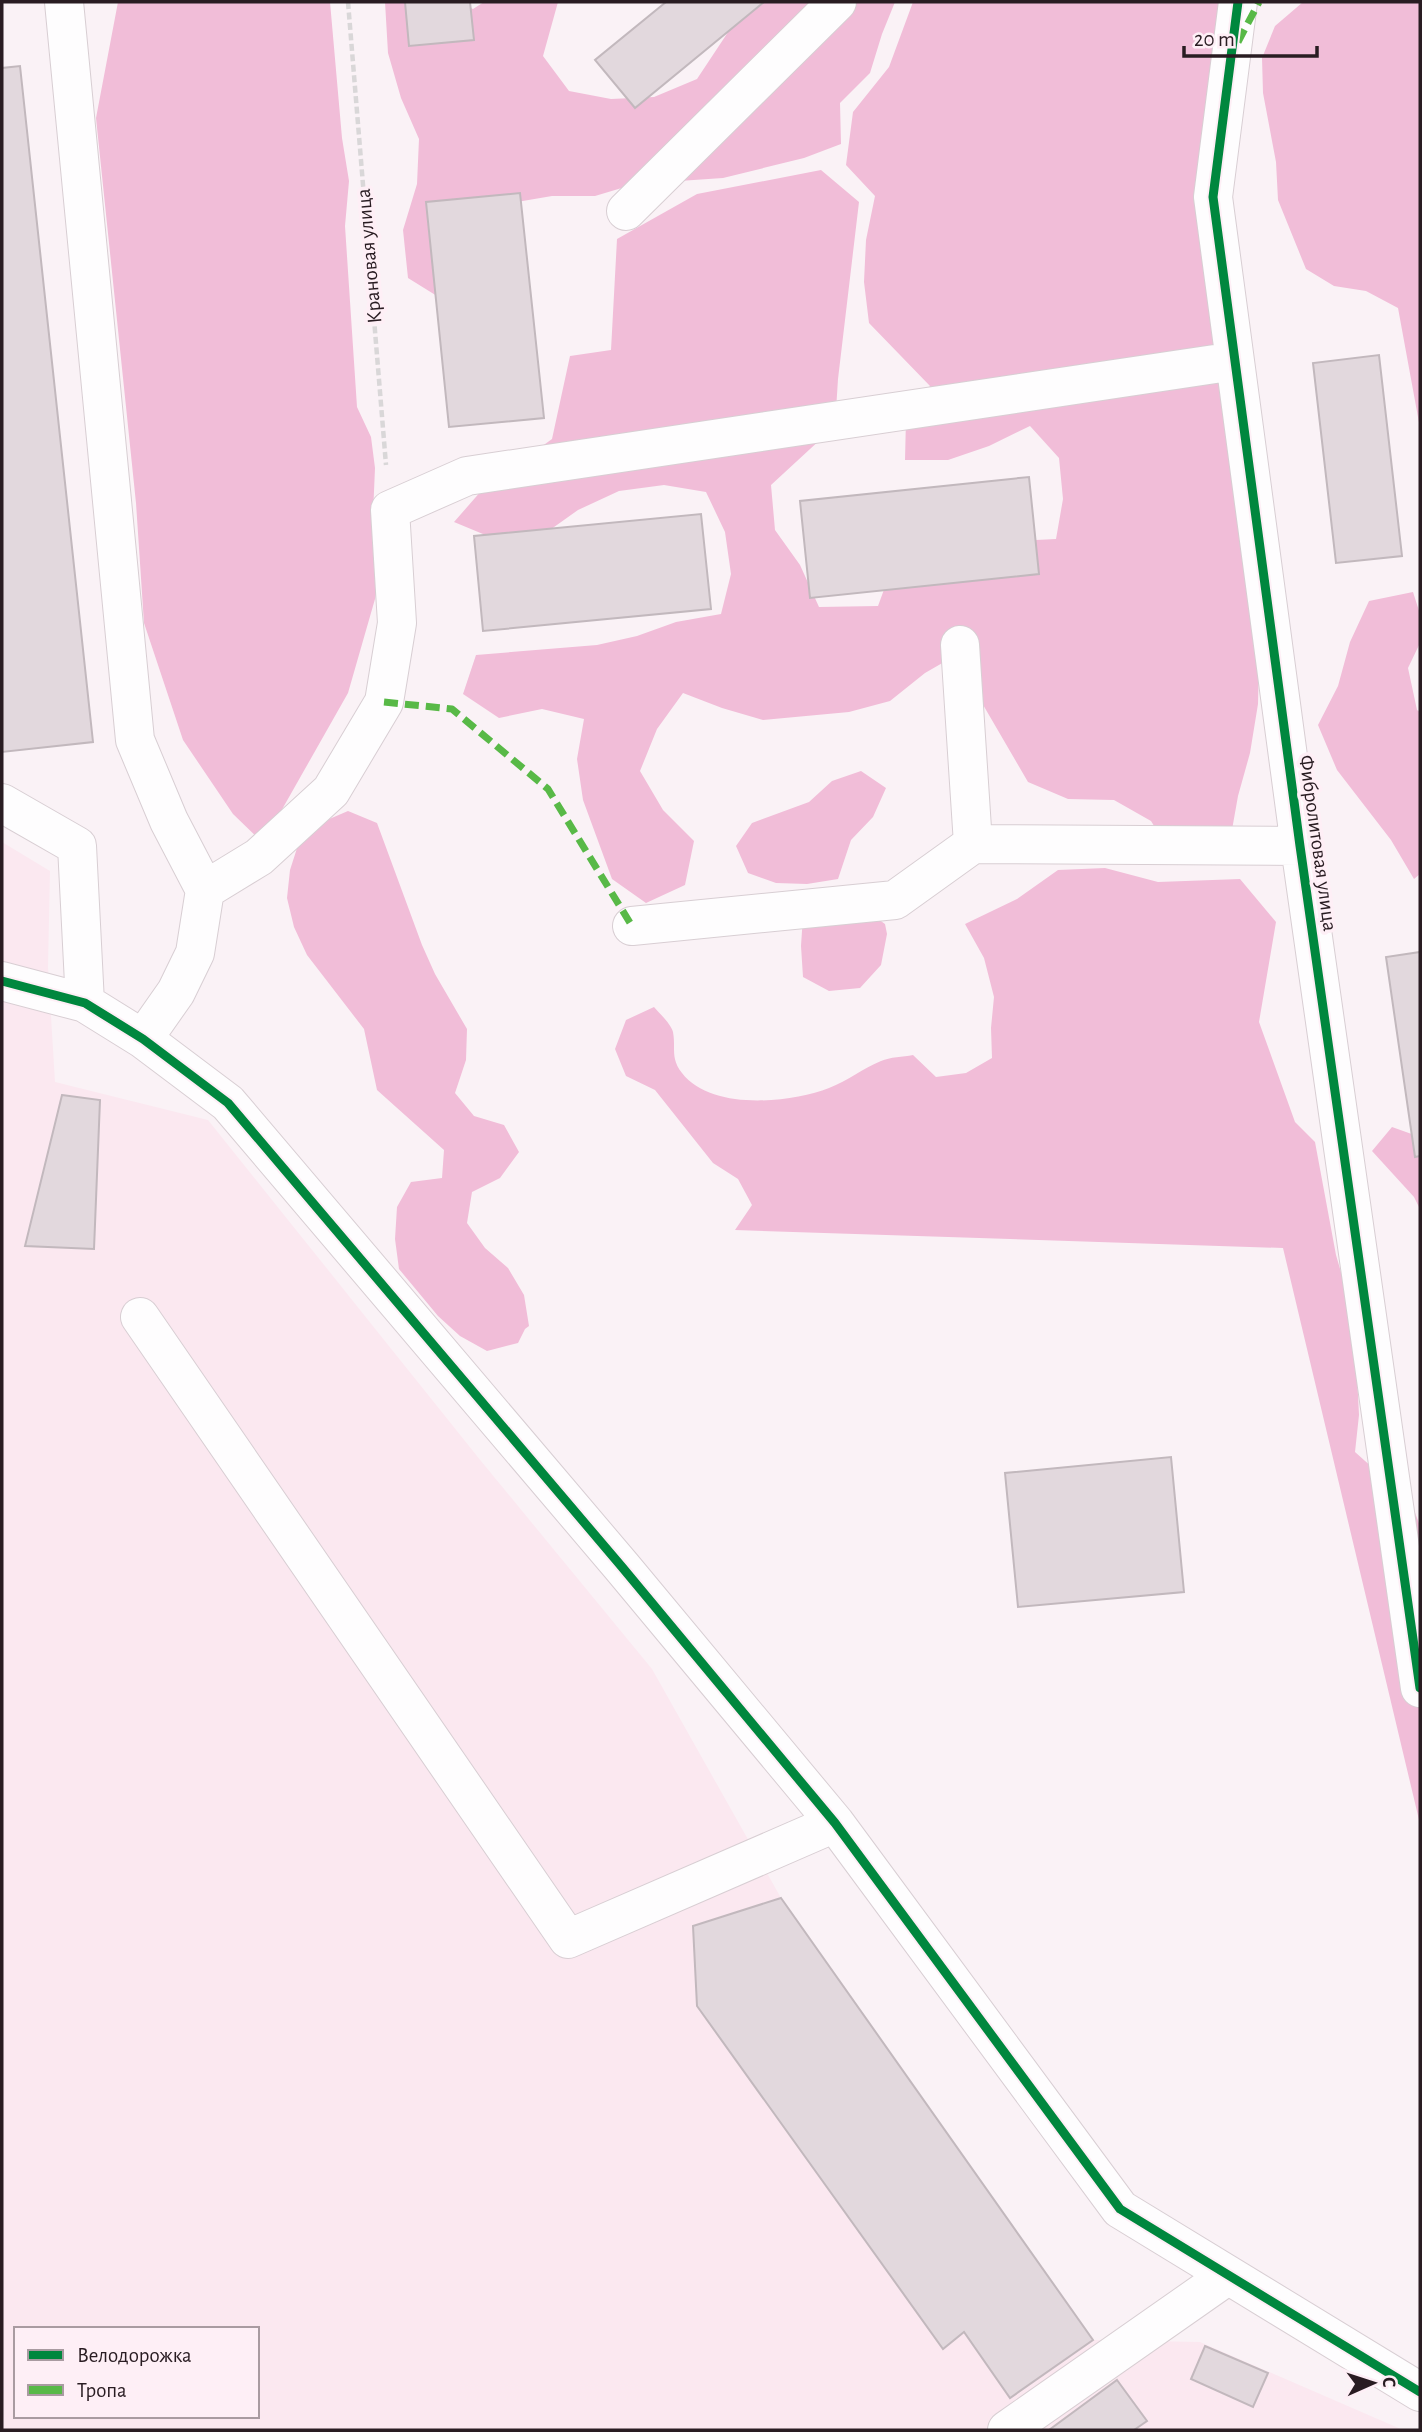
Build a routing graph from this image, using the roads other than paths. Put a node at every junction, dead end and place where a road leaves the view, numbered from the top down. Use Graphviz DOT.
graph roads {
  1 [pos="64,2"];
  2 [pos="837,2"];
  3 [pos="1238,2"];
  4 [pos="626,211"];
  5 [pos="1235,361"];
  6 [pos="960,645"];
  7 [pos="2,803"];
  8 [pos="973,844"];
  9 [pos="1300,846"];
  10 [pos="205,890"];
  11 [pos="632,926"];
  12 [pos="2,981"];
  13 [pos="85,1003"];
  14 [pos="144,1039"];
  15 [pos="139,1317"];
  16 [pos="1420,1688"];
  17 [pos="835,1823"];
  18 [pos="1227,2276"];
  19 [pos="1420,2392"];
  20 [pos="1007,2430"];
  1 -- 10 [label="street"];
  2 -- 4 [label="street"];
  3 -- 5 [label="street, Фибролитовая улица"];
  5 -- 9 [label="street, Фибролитовая улица"];
  5 -- 10 [label="street"];
  6 -- 8 [label="street"];
  7 -- 13 [label="street"];
  8 -- 9 [label="street"];
  8 -- 11 [label="street"];
  9 -- 16 [label="street, Фибролитовая улица"];
  10 -- 14 [label="street"];
  12 -- 13 [label="street"];
  13 -- 14 [label="street"];
  14 -- 17 [label="street"];
  15 -- 17 [label="street"];
  17 -- 18 [label="street"];
  18 -- 19 [label="street"];
  18 -- 20 [label="street"];
}
